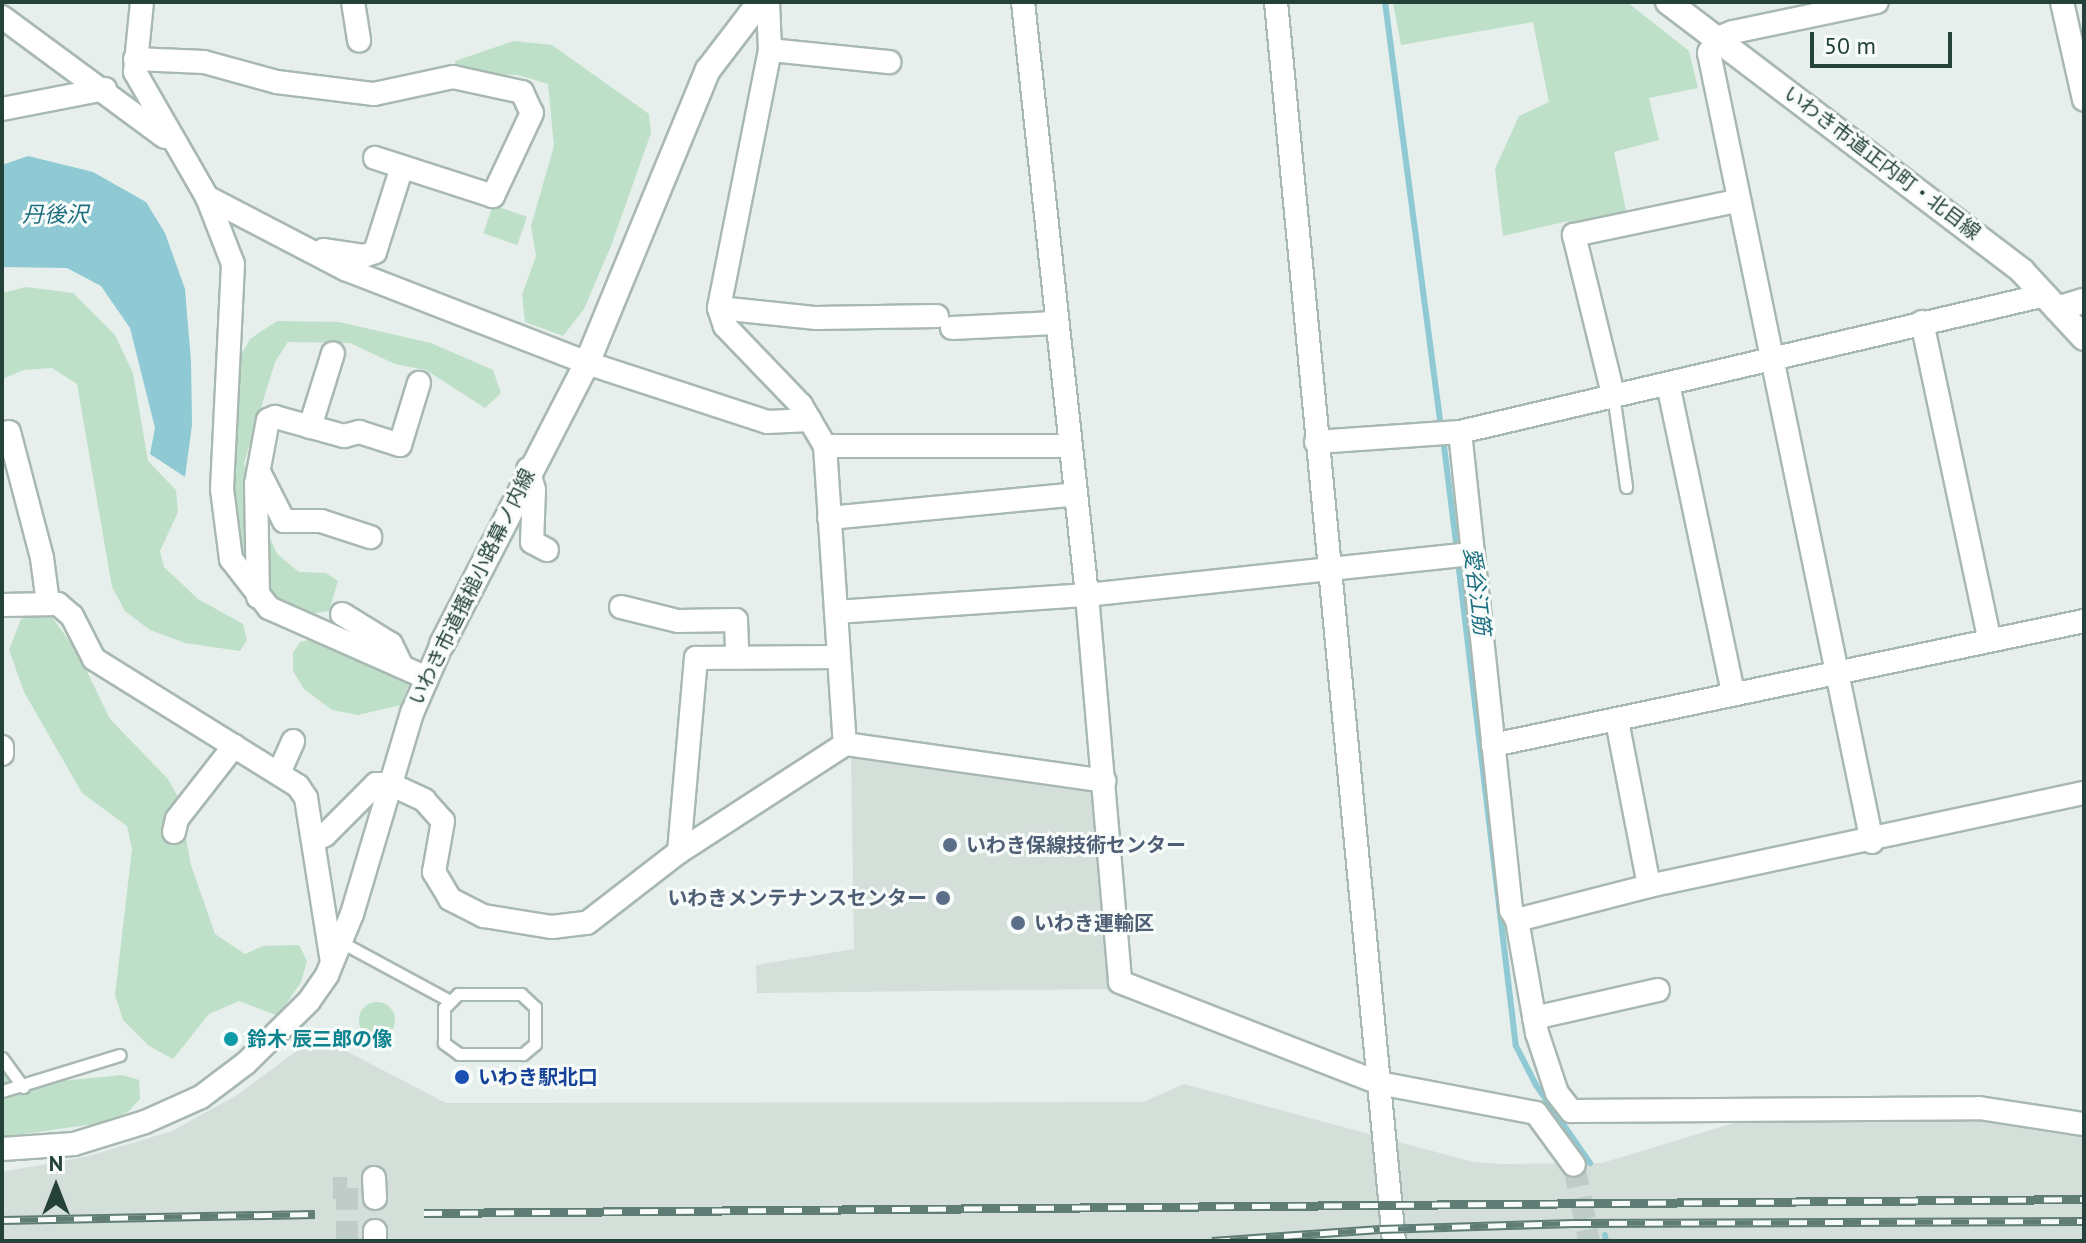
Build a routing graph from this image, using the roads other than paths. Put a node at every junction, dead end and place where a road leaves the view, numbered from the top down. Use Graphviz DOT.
graph roads {
  1 [pos="142,2"];
  2 [pos="353,2"];
  3 [pos="760,2"];
  4 [pos="768,2"];
  5 [pos="1023,2"];
  6 [pos="1276,2"];
  7 [pos="1668,2"];
  8 [pos="1877,2"];
  9 [pos="2062,2"];
  10 [pos="2,17"];
  11 [pos="1718,38"];
  12 [pos="359,41"];
  13 [pos="770,50"];
  14 [pos="135,59"];
  15 [pos="889,62"];
  16 [pos="105,89"];
  17 [pos="2084,100"];
  18 [pos="2,109"];
  19 [pos="184,153"];
  20 [pos="375,158"];
  21 [pos="402,167"];
  22 [pos="207,197"];
  23 [pos="1737,201"];
  24 [pos="307,251"];
  25 [pos="2084,301"];
  26 [pos="2051,302"];
  27 [pos="719,308"];
  28 [pos="1922,322"];
  29 [pos="1055,323"];
  30 [pos="2084,338"];
  31 [pos="333,353"];
  32 [pos="1771,362"];
  33 [pos="587,363"];
  34 [pos="419,383"];
  35 [pos="1668,384"];
  36 [pos="1613,394"];
  37 [pos="810,420"];
  38 [pos="310,427"];
  39 [pos="9,432"];
  40 [pos="1447,433"];
  41 [pos="1316,442"];
  42 [pos="825,446"];
  43 [pos="1071,446"];
  44 [pos="528,469"];
  45 [pos="259,472"];
  46 [pos="1626,487"];
  47 [pos="1076,494"];
  48 [pos="829,518"];
  49 [pos="370,537"];
  50 [pos="547,550"];
  51 [pos="1461,555"];
  52 [pos="1331,570"];
  53 [pos="1087,595"];
  54 [pos="258,597"];
  55 [pos="48,603"];
  56 [pos="2,605"];
  57 [pos="621,607"];
  58 [pos="836,612"];
  59 [pos="342,614"];
  60 [pos="2084,621"];
  61 [pos="1989,638"];
  62 [pos="442,644"];
  63 [pos="737,656"];
  64 [pos="839,657"];
  65 [pos="402,667"];
  66 [pos="1836,669"];
  67 [pos="425,677"];
  68 [pos="1733,693"];
  69 [pos="1617,721"];
  70 [pos="293,741"];
  71 [pos="845,744"];
  72 [pos="1493,745"];
  73 [pos="234,746"];
  74 [pos="2,747"];
  75 [pos="2,754"];
  76 [pos="279,773"];
  77 [pos="1104,781"];
  78 [pos="390,784"];
  79 [pos="2084,793"];
  80 [pos="174,832"];
  81 [pos="314,841"];
  82 [pos="1872,842"];
  83 [pos="679,852"];
  84 [pos="1649,886"];
  85 [pos="1517,920"];
  86 [pos="337,952"];
  87 [pos="1658,990"];
  88 [pos="450,1001"];
  89 [pos="1534,1018"];
  90 [pos="120,1055"];
  91 [pos="2,1058"];
  92 [pos="1379,1083"];
  93 [pos="23,1087"];
  94 [pos="2,1091"];
  95 [pos="1546,1103"];
  96 [pos="2084,1124"];
  97 [pos="2,1149"];
  98 [pos="1574,1165"];
  99 [pos="1394,1241"];
  1 -- 14 [label="street"];
  2 -- 12 [label="street"];
  3 -- 33 [label="street, いわき市道搔槌小路幕ノ内線"];
  4 -- 13 [label="street"];
  5 -- 29 [label="street"];
  6 -- 41 [label="street"];
  7 -- 11 [label="street, いわき市道正内町・北目線"];
  8 -- 11 [label="street"];
  9 -- 17 [label="street"];
  10 -- 16 [label="street"];
  11 -- 23 [label="street"];
  11 -- 26 [label="street, いわき市道正内町・北目線"];
  13 -- 15 [label="street"];
  13 -- 27 [label="street"];
  14 -- 19 [label="street"];
  14 -- 21 [label="street"];
  16 -- 18 [label="street"];
  16 -- 19 [label="street"];
  19 -- 22 [label="street"];
  20 -- 21 [label="street"];
  21 -- 24 [label="street"];
  22 -- 24 [label="street"];
  22 -- 54 [label="street"];
  23 -- 32 [label="street"];
  23 -- 36 [label="street"];
  24 -- 33 [label="street"];
  25 -- 26 [label="street"];
  26 -- 28 [label="street"];
  26 -- 30 [label="street, いわき市道正内町・北目線"];
  27 -- 29 [label="street"];
  27 -- 37 [label="street"];
  28 -- 32 [label="street"];
  28 -- 61 [label="street"];
  29 -- 43 [label="street"];
  31 -- 38 [label="street"];
  32 -- 35 [label="street"];
  32 -- 66 [label="street"];
  33 -- 37 [label="street"];
  33 -- 44 [label="street, いわき市道搔槌小路幕ノ内線"];
  34 -- 38 [label="street"];
  35 -- 36 [label="street"];
  35 -- 68 [label="street"];
  36 -- 40 [label="street"];
  36 -- 46 [label="lane"];
  37 -- 42 [label="street"];
  38 -- 45 [label="street"];
  39 -- 55 [label="street"];
  40 -- 41 [label="street"];
  40 -- 51 [label="street"];
  41 -- 52 [label="street"];
  42 -- 43 [label="street"];
  42 -- 48 [label="street"];
  43 -- 47 [label="street"];
  44 -- 50 [label="street"];
  44 -- 62 [label="street, いわき市道搔槌小路幕ノ内線"];
  45 -- 49 [label="street"];
  45 -- 54 [label="street"];
  47 -- 48 [label="street"];
  47 -- 53 [label="street"];
  48 -- 58 [label="street"];
  51 -- 52 [label="street"];
  51 -- 72 [label="street"];
  52 -- 53 [label="street"];
  52 -- 92 [label="street"];
  53 -- 58 [label="street"];
  53 -- 77 [label="street"];
  54 -- 65 [label="street"];
  55 -- 56 [label="street"];
  55 -- 73 [label="street"];
  57 -- 63 [label="street"];
  58 -- 64 [label="street"];
  59 -- 65 [label="street"];
  60 -- 61 [label="street"];
  61 -- 66 [label="street"];
  62 -- 67 [label="street, いわき市道搔槌小路幕ノ内線"];
  63 -- 64 [label="street"];
  63 -- 83 [label="street"];
  64 -- 71 [label="street"];
  65 -- 67 [label="street"];
  66 -- 68 [label="street"];
  66 -- 82 [label="street"];
  67 -- 78 [label="street, いわき市道搔槌小路幕ノ内線"];
  68 -- 69 [label="street"];
  69 -- 72 [label="street"];
  69 -- 84 [label="street"];
  70 -- 76 [label="street"];
  71 -- 77 [label="street"];
  71 -- 83 [label="street"];
  72 -- 85 [label="street"];
  73 -- 76 [label="street"];
  73 -- 80 [label="street"];
  74 -- 75 [label="street"];
  76 -- 81 [label="street"];
  77 -- 92 [label="street"];
  78 -- 81 [label="street"];
  78 -- 83 [label="street"];
  78 -- 86 [label="street, いわき市道搔槌小路幕ノ内線"];
  79 -- 82 [label="street"];
  81 -- 86 [label="street"];
  82 -- 84 [label="street"];
  84 -- 85 [label="street"];
  85 -- 89 [label="street"];
  86 -- 88 [label="lane"];
  86 -- 97 [label="street, いわき市道搔槌小路幕ノ内線"];
  87 -- 89 [label="street"];
  88 -- 88 [label="lane"];
  89 -- 95 [label="street"];
  90 -- 93 [label="lane"];
  91 -- 93 [label="lane"];
  92 -- 95 [label="street"];
  92 -- 99 [label="street"];
  93 -- 94 [label="lane"];
  95 -- 96 [label="street"];
  95 -- 98 [label="street"];
}
